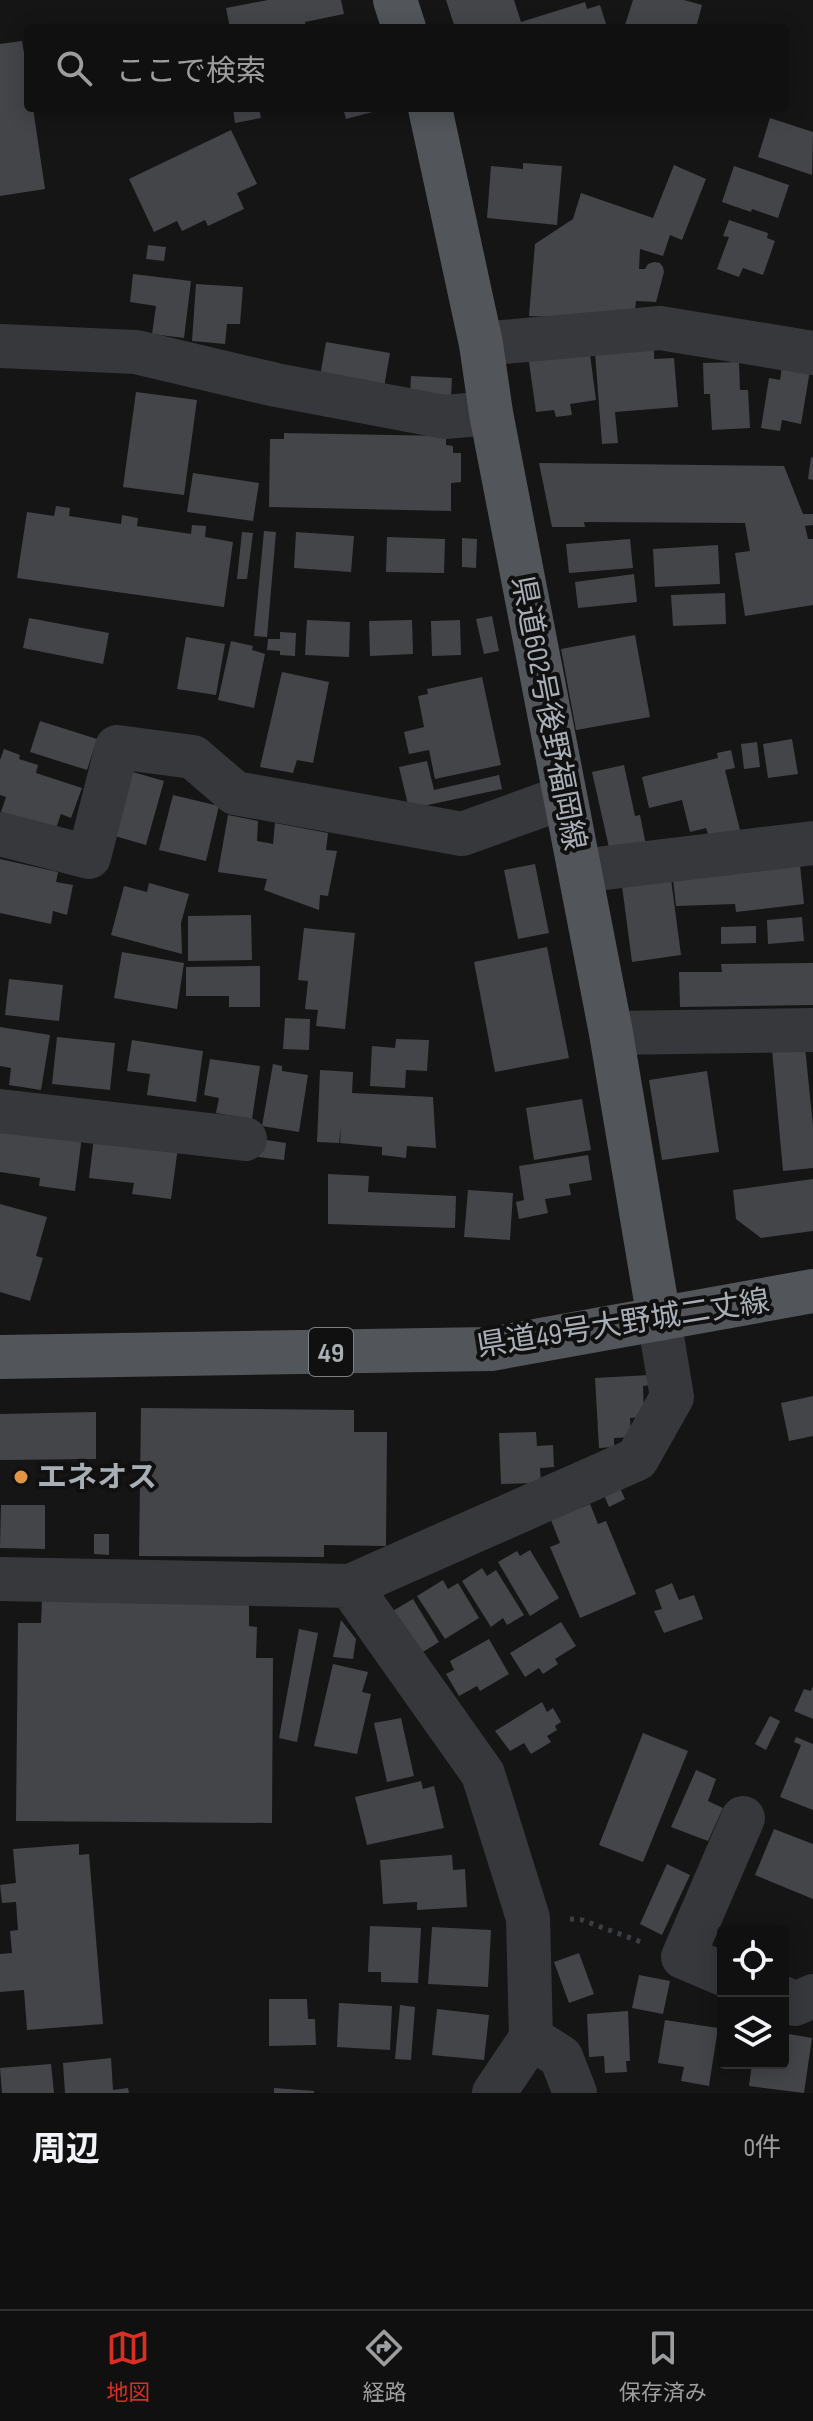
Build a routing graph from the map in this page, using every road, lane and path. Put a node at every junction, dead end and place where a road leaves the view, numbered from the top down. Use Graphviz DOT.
graph roads {
  1 [pos="395,0"];
  2 [pos="403,24"];
  3 [pos="431,112"];
  4 [pos="481,344"];
  5 [pos="0,346"];
  6 [pos="813,353"];
  7 [pos="491,413"];
  8 [pos="565,797"];
  9 [pos="0,834"];
  10 [pos="813,843"];
  11 [pos="580,871"];
  12 [pos="813,1030"];
  13 [pos="611,1033"];
  14 [pos="0,1111"];
  15 [pos="245,1139"];
  16 [pos="813,1291"];
  17 [pos="659,1319"];
  18 [pos="0,1357"];
  19 [pos="0,1579"];
  20 [pos="350,1586"];
  21 [pos="743,1818"];
  22 [pos="528,1918"];
  23 [pos="683,1957"];
  24 [pos="717,1971"];
  25 [pos="813,1996"];
  26 [pos="789,2001"];
  27 [pos="531,2038"];
  28 [pos="494,2093"];
  29 [pos="575,2093"];
  1 -- 2 [label="main road"];
  3 -- 4 [label="main road, 県道602号後野福岡線"];
  4 -- 6 [label="street"];
  4 -- 7 [label="main road, 県道602号後野福岡線"];
  5 -- 7 [label="street"];
  7 -- 8 [label="main road, 県道602号後野福岡線"];
  8 -- 9 [label="street"];
  8 -- 11 [label="main road, 県道602号後野福岡線"];
  10 -- 11 [label="street"];
  11 -- 13 [label="main road, 県道602号後野福岡線"];
  12 -- 13 [label="street"];
  13 -- 17 [label="main road, 県道602号後野福岡線"];
  14 -- 15 [label="street"];
  16 -- 17 [label="main road, 県道49号大野城二丈線 / 49"];
  17 -- 18 [label="main road, 県道49号大野城二丈線 / 49"];
  17 -- 20 [label="street"];
  19 -- 20 [label="street"];
  20 -- 22 [label="street"];
  21 -- 23 [label="street"];
  22 -- 23 [label="path"];
  22 -- 27 [label="street"];
  23 -- 24 [label="street"];
  25 -- 26 [label="street"];
  27 -- 28 [label="street"];
  27 -- 29 [label="street"];
}
